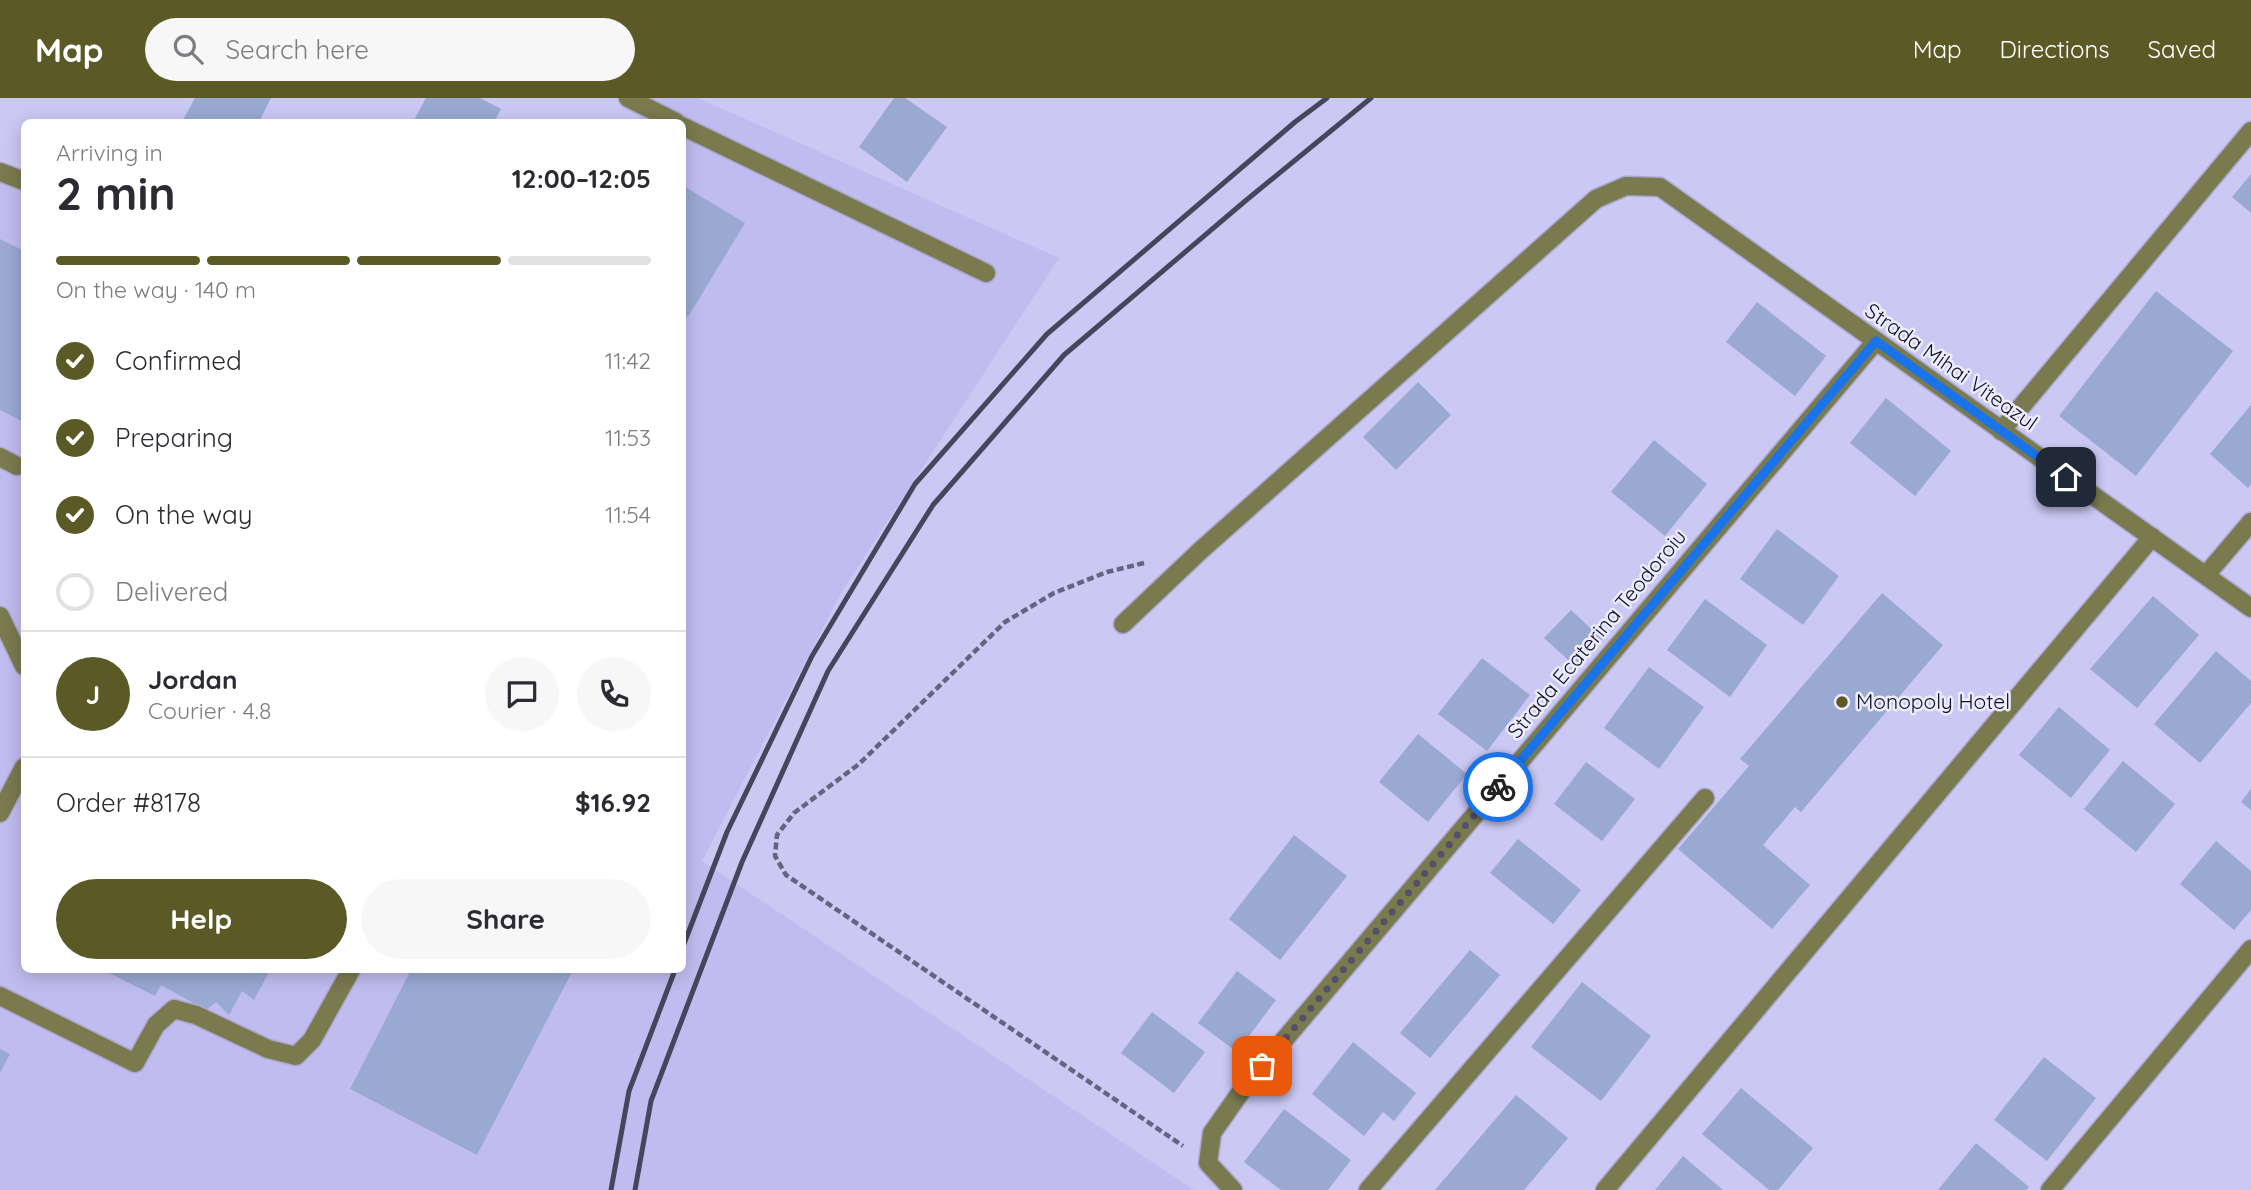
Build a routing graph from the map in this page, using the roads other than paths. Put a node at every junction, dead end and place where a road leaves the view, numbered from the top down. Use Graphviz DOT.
graph roads {
  1 [pos="628,98"];
  2 [pos="670,119"];
  3 [pos="686,128"];
  4 [pos="2251,131"];
  5 [pos="0,172"];
  6 [pos="21,180"];
  7 [pos="986,273"];
  8 [pos="1876,341"];
  9 [pos="2001,431"];
  10 [pos="0,457"];
  11 [pos="17,466"];
  12 [pos="2251,522"];
  13 [pos="2152,537"];
  14 [pos="2206,575"];
  15 [pos="2251,608"];
  16 [pos="0,616"];
  17 [pos="1122,624"];
  18 [pos="21,660"];
  19 [pos="21,773"];
  20 [pos="1705,798"];
  21 [pos="0,813"];
  22 [pos="2251,949"];
  23 [pos="349,973"];
  24 [pos="0,996"];
  25 [pos="1233,1190"];
  26 [pos="1368,1190"];
  27 [pos="1605,1190"];
  28 [pos="2050,1190"];
  1 -- 2 [label="street"];
  3 -- 7 [label="street"];
  4 -- 9 [label="street"];
  5 -- 6 [label="street"];
  8 -- 9 [label="street, Strada Mihai Viteazul"];
  8 -- 17 [label="street, Strada Mihai Viteazul"];
  8 -- 25 [label="street, Strada Ecaterina Teodoroiu"];
  9 -- 13 [label="street, Strada Mihai Viteazul"];
  10 -- 11 [label="street"];
  12 -- 14 [label="street"];
  13 -- 14 [label="street, Strada Mihai Viteazul"];
  13 -- 27 [label="street"];
  14 -- 15 [label="street, Strada Mihai Viteazul"];
  16 -- 18 [label="street"];
  19 -- 21 [label="street"];
  20 -- 26 [label="street"];
  22 -- 28 [label="street"];
  23 -- 24 [label="street"];
}
